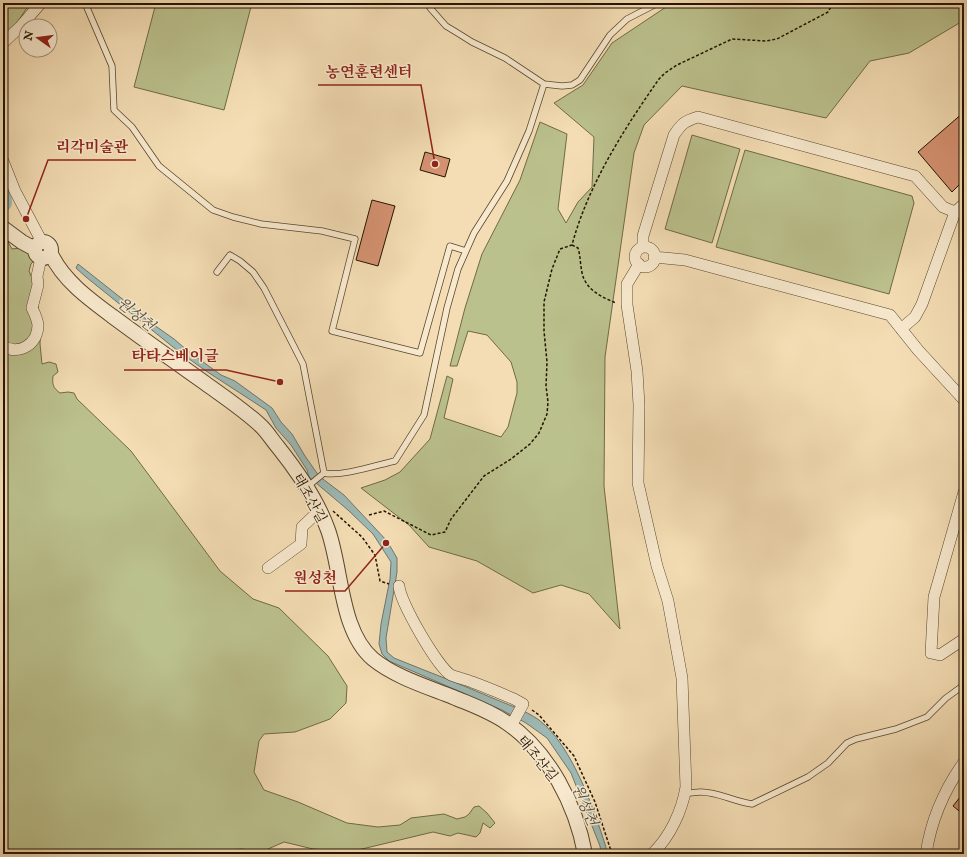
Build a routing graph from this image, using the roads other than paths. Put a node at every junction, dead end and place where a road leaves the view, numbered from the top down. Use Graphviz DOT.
graph roads {
  1 [pos="41,3"];
  2 [pos="85,3"];
  3 [pos="427,3"];
  4 [pos="658,3"];
  5 [pos="3,43"];
  6 [pos="544,84"];
  7 [pos="3,161"];
  8 [pos="964,204"];
  9 [pos="955,212"];
  10 [pos="3,228"];
  11 [pos="643,247"];
  12 [pos="42,251"];
  13 [pos="466,251"];
  14 [pos="654,257"];
  15 [pos="639,264"];
  16 [pos="217,272"];
  17 [pos="901,329"];
  18 [pos="3,346"];
  19 [pos="964,400"];
  20 [pos="323,475"];
  21 [pos="309,486"];
  22 [pos="964,495"];
  23 [pos="325,509"];
  24 [pos="268,568"];
  25 [pos="400,586"];
  26 [pos="964,639"];
  27 [pos="964,685"];
  28 [pos="512,723"];
  29 [pos="964,762"];
  30 [pos="685,794"];
  31 [pos="585,854"];
  32 [pos="652,854"];
  33 [pos="926,854"];
  1 -- 5 [label="street"];
  2 -- 13 [label="lane"];
  3 -- 6 [label="lane"];
  4 -- 6 [label="lane"];
  6 -- 13 [label="lane"];
  7 -- 12 [label="street, 태조산길"];
  8 -- 9 [label="street"];
  9 -- 11 [label="street"];
  9 -- 17 [label="street"];
  10 -- 12 [label="street"];
  11 -- 14 [label="street"];
  11 -- 15 [label="street"];
  12 -- 18 [label="street"];
  12 -- 21 [label="street, 태조산길"];
  13 -- 20 [label="lane"];
  14 -- 15 [label="street"];
  14 -- 17 [label="street"];
  15 -- 30 [label="street"];
  16 -- 20 [label="lane"];
  17 -- 19 [label="street"];
  20 -- 21 [label="lane"];
  21 -- 23 [label="street, 태조산길"];
  22 -- 26 [label="street"];
  23 -- 24 [label="street"];
  23 -- 28 [label="street, 태조산길"];
  25 -- 28 [label="street"];
  27 -- 30 [label="lane"];
  28 -- 31 [label="street, 태조산길"];
  29 -- 33 [label="street"];
  30 -- 32 [label="street"];
}
